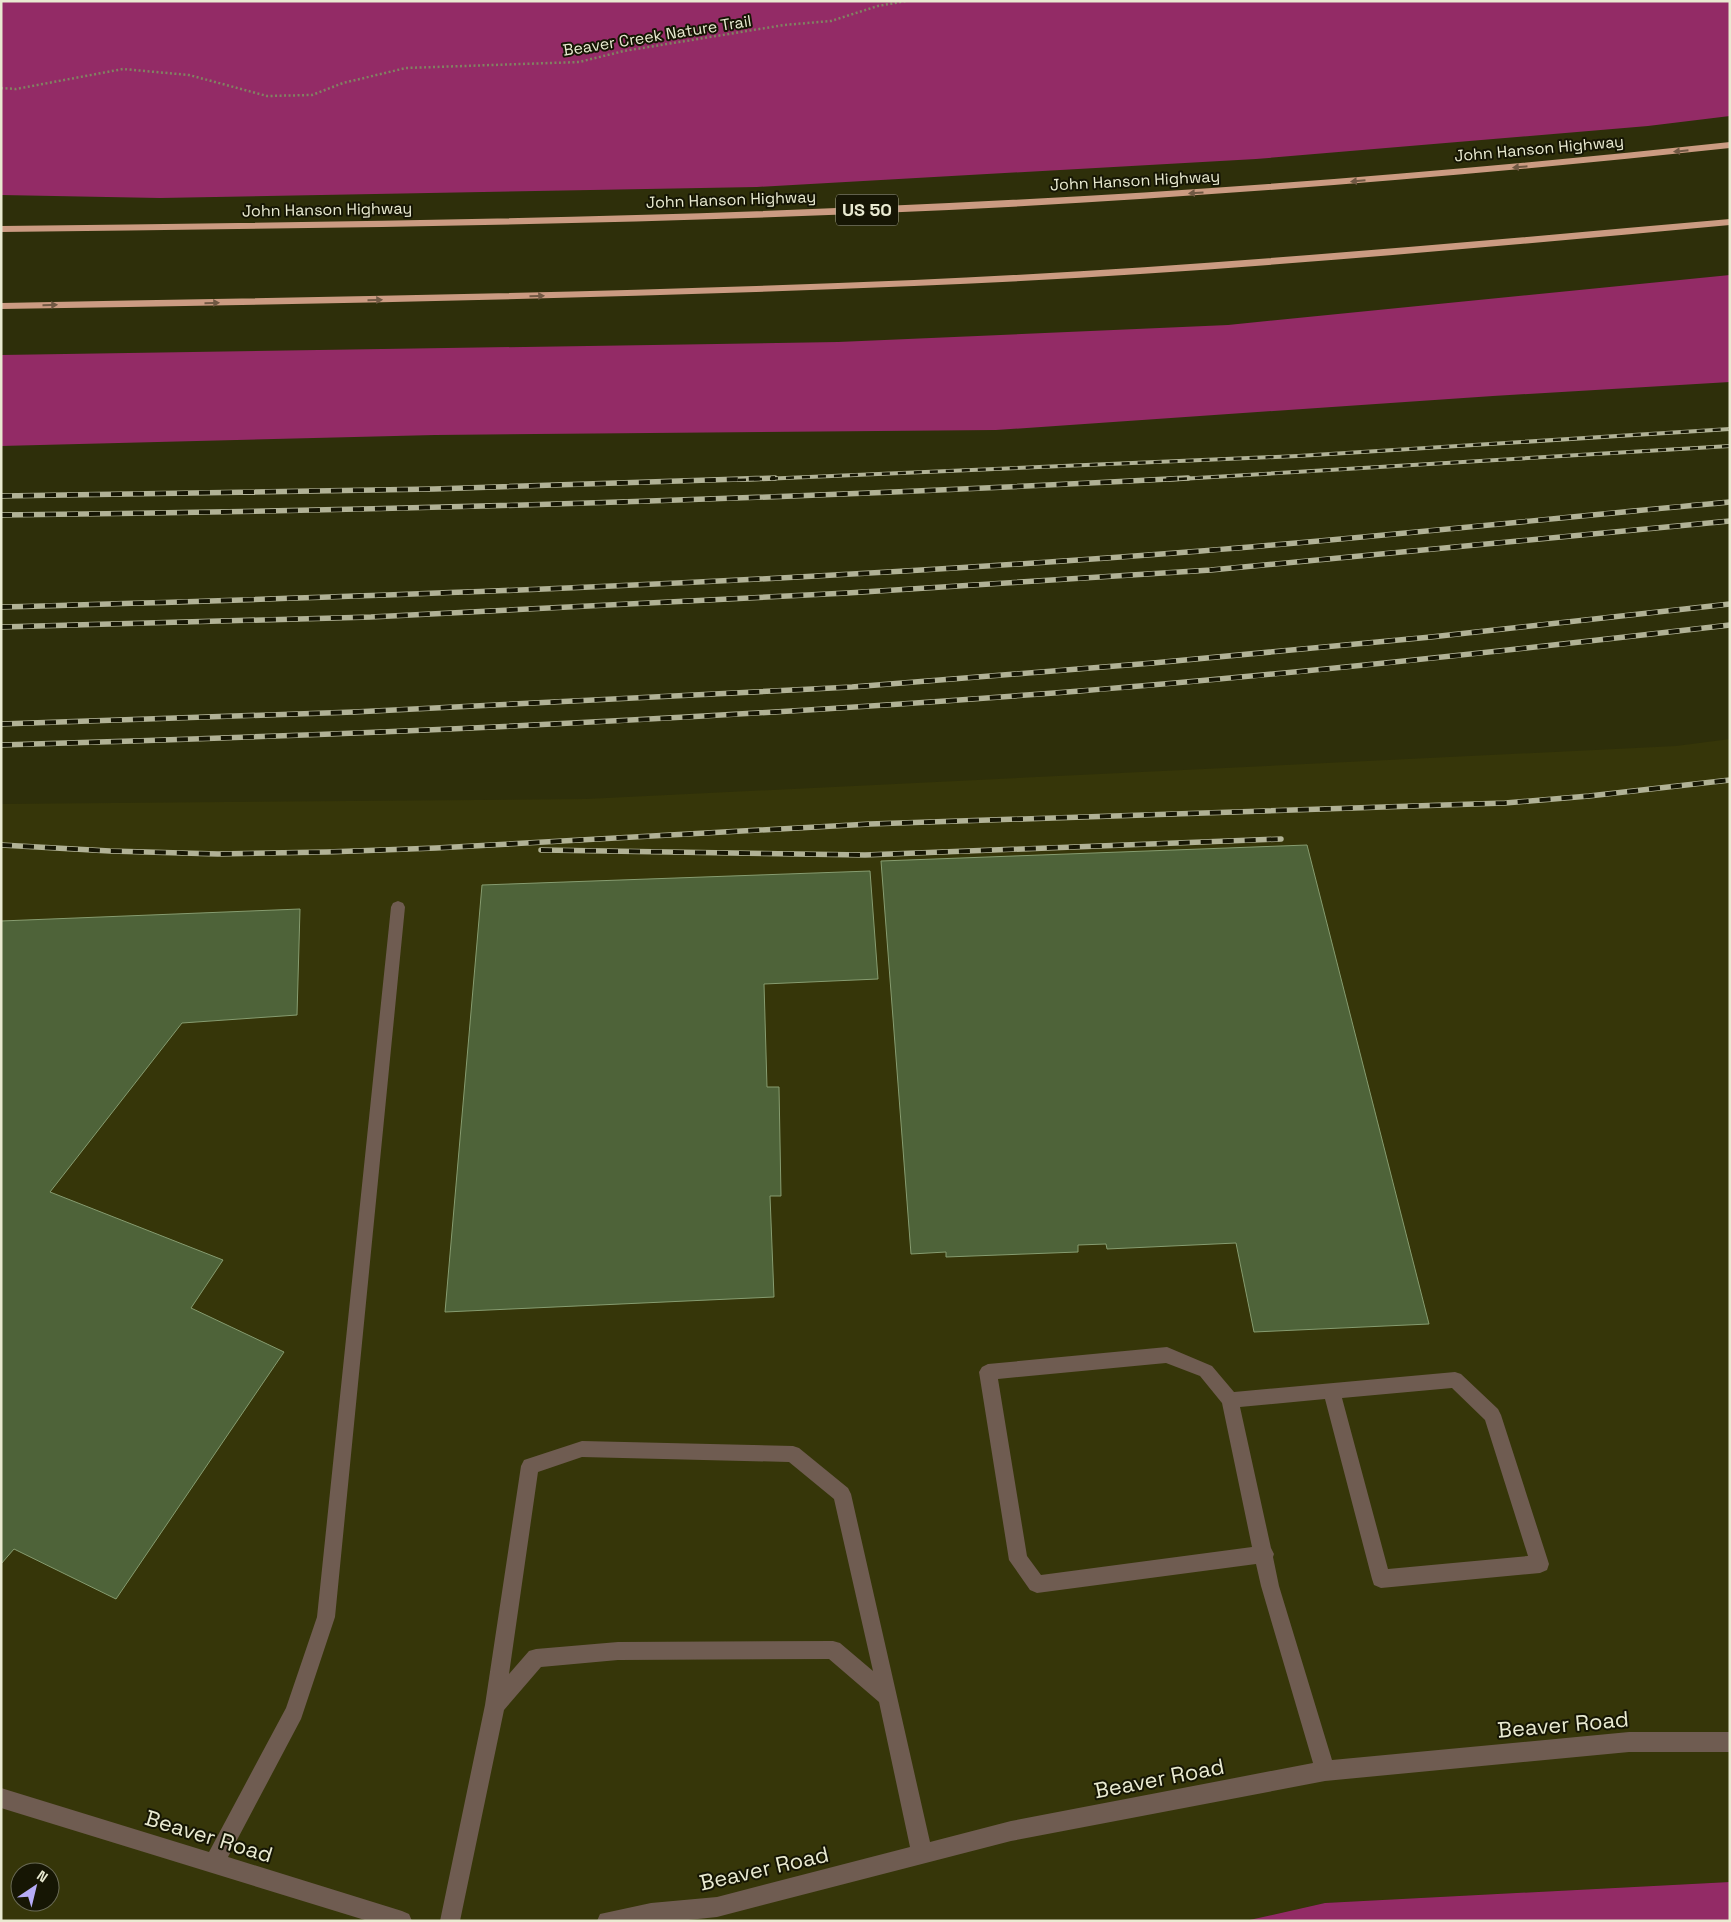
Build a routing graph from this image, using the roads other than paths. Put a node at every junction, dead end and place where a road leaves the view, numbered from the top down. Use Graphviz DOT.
graph roads {
  1 [pos="1730,145"];
  2 [pos="1730,222"];
  3 [pos="1,229"];
  4 [pos="1,306"];
  5 [pos="398,907"];
  6 [pos="1331,1390"];
  7 [pos="1230,1400"];
  8 [pos="1265,1554"];
  9 [pos="888,1697"];
  10 [pos="494,1705"];
  11 [pos="1730,1742"];
  12 [pos="1325,1771"];
  13 [pos="1,1798"];
  14 [pos="922,1854"];
  15 [pos="214,1864"];
  16 [pos="402,1921"];
  17 [pos="450,1921"];
  18 [pos="608,1921"];
  1 -- 3 [label="highway, John Hanson Highway / US 50, one-way"];
  4 -- 2 [label="highway, one-way"];
  5 -- 15 [label="street"];
  6 -- 6 [label="street"];
  6 -- 7 [label="street"];
  7 -- 8 [label="street"];
  7 -- 8 [label="street"];
  8 -- 12 [label="street"];
  9 -- 10 [label="street"];
  9 -- 10 [label="street"];
  9 -- 14 [label="street"];
  10 -- 17 [label="street"];
  11 -- 12 [label="street, Beaver Road"];
  12 -- 14 [label="street, Beaver Road"];
  13 -- 15 [label="street, Beaver Road"];
  14 -- 18 [label="street, Beaver Road"];
  15 -- 16 [label="street, Beaver Road"];
}
